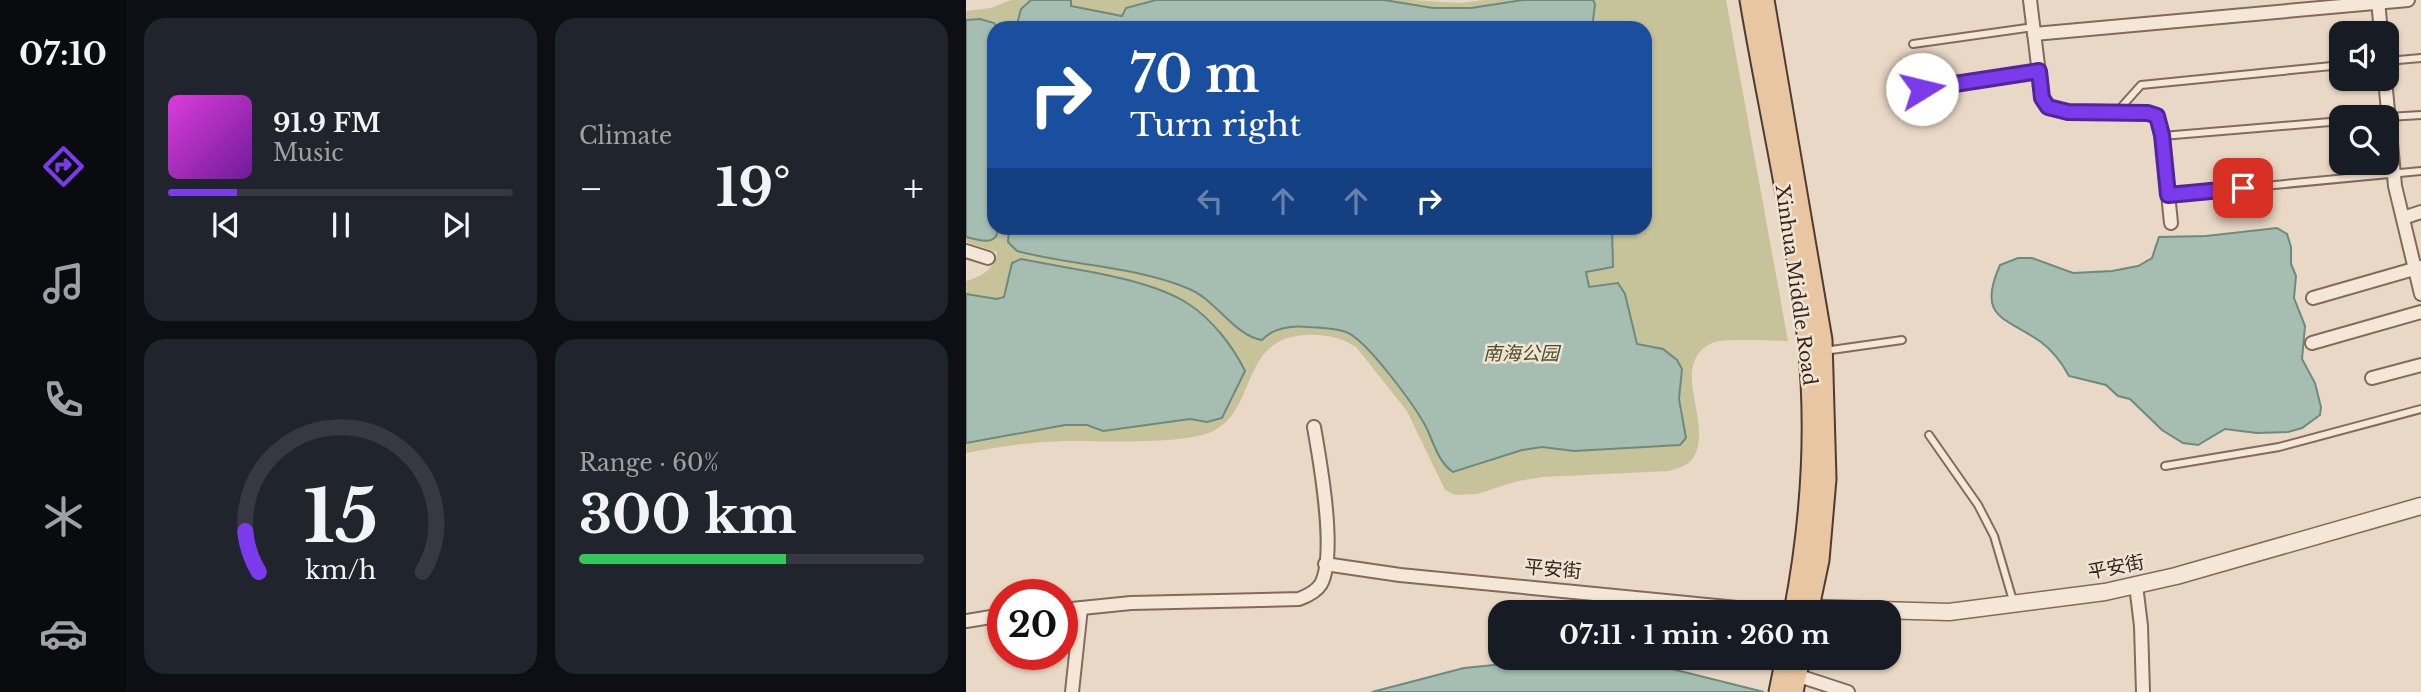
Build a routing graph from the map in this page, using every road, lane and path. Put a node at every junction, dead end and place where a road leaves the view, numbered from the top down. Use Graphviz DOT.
graph roads {
  1 [pos="1749,0"];
  2 [pos="1764,0"];
  3 [pos="2031,0"];
  4 [pos="2408,0"];
  5 [pos="2379,1"];
  6 [pos="2380,21"];
  7 [pos="2034,30"];
  8 [pos="1913,44"];
  9 [pos="2421,58"];
  10 [pos="2399,60"];
  11 [pos="2329,66"];
  12 [pos="2039,71"];
  13 [pos="1922,89"];
  14 [pos="2116,113"];
  15 [pos="2421,115"];
  16 [pos="2399,116"];
  17 [pos="2329,122"];
  18 [pos="2162,136"];
  19 [pos="2421,171"];
  20 [pos="2399,173"];
  21 [pos="2383,175"];
  22 [pos="2394,175"];
  23 [pos="2168,195"];
  24 [pos="2421,212"];
  25 [pos="2403,218"];
  26 [pos="2171,223"];
  27 [pos="966,251"];
  28 [pos="988,258"];
  29 [pos="2418,268"];
  30 [pos="2421,293"];
  31 [pos="2313,298"];
  32 [pos="2421,312"];
  33 [pos="1902,340"];
  34 [pos="2312,343"];
  35 [pos="1823,351"];
  36 [pos="2421,365"];
  37 [pos="2372,378"];
  38 [pos="2421,409"];
  39 [pos="1314,427"];
  40 [pos="1929,435"];
  41 [pos="2165,466"];
  42 [pos="2421,506"];
  43 [pos="1325,564"];
  44 [pos="2136,585"];
  45 [pos="1655,600"];
  46 [pos="1804,600"];
  47 [pos="1807,600"];
  48 [pos="2014,604"];
  49 [pos="1078,608"];
  50 [pos="1081,608"];
  51 [pos="1901,613"];
  52 [pos="987,618"];
  53 [pos="966,621"];
  54 [pos="1790,682"];
  55 [pos="1072,692"];
  56 [pos="1848,692"];
  57 [pos="2143,692"];
  1 -- 46 [label="main road, Xinhua Middle Road"];
  2 -- 35 [label="main road, Xinhua Middle Road"];
  3 -- 7 [label="street"];
  4 -- 5 [label="street"];
  5 -- 6 [label="street"];
  5 -- 7 [label="street"];
  7 -- 8 [label="lane"];
  7 -- 12 [label="street"];
  9 -- 10 [label="lane"];
  11 -- 14 [label="lane"];
  12 -- 13 [label="lane"];
  12 -- 14 [label="street"];
  14 -- 18 [label="street"];
  15 -- 16 [label="lane"];
  17 -- 18 [label="lane"];
  18 -- 23 [label="street"];
  19 -- 20 [label="lane"];
  21 -- 23 [label="lane"];
  22 -- 25 [label="street"];
  23 -- 26 [label="street"];
  24 -- 25 [label="street"];
  25 -- 29 [label="street"];
  27 -- 28 [label="street"];
  29 -- 30 [label="street"];
  29 -- 31 [label="street"];
  32 -- 34 [label="street"];
  33 -- 35 [label="lane"];
  35 -- 47 [label="main road, Xinhua Middle Road"];
  36 -- 37 [label="street"];
  38 -- 41 [label="lane"];
  39 -- 43 [label="street"];
  40 -- 48 [label="lane"];
  42 -- 44 [label="street, 平安街"];
  43 -- 45 [label="street, 平安街"];
  43 -- 50 [label="street"];
  44 -- 48 [label="street, 平安街"];
  44 -- 57 [label="street"];
  48 -- 51 [label="street, 平安街"];
  49 -- 50 [label="street"];
  50 -- 55 [label="street"];
  52 -- 53 [label="street"];
  54 -- 56 [label="street"];
}
